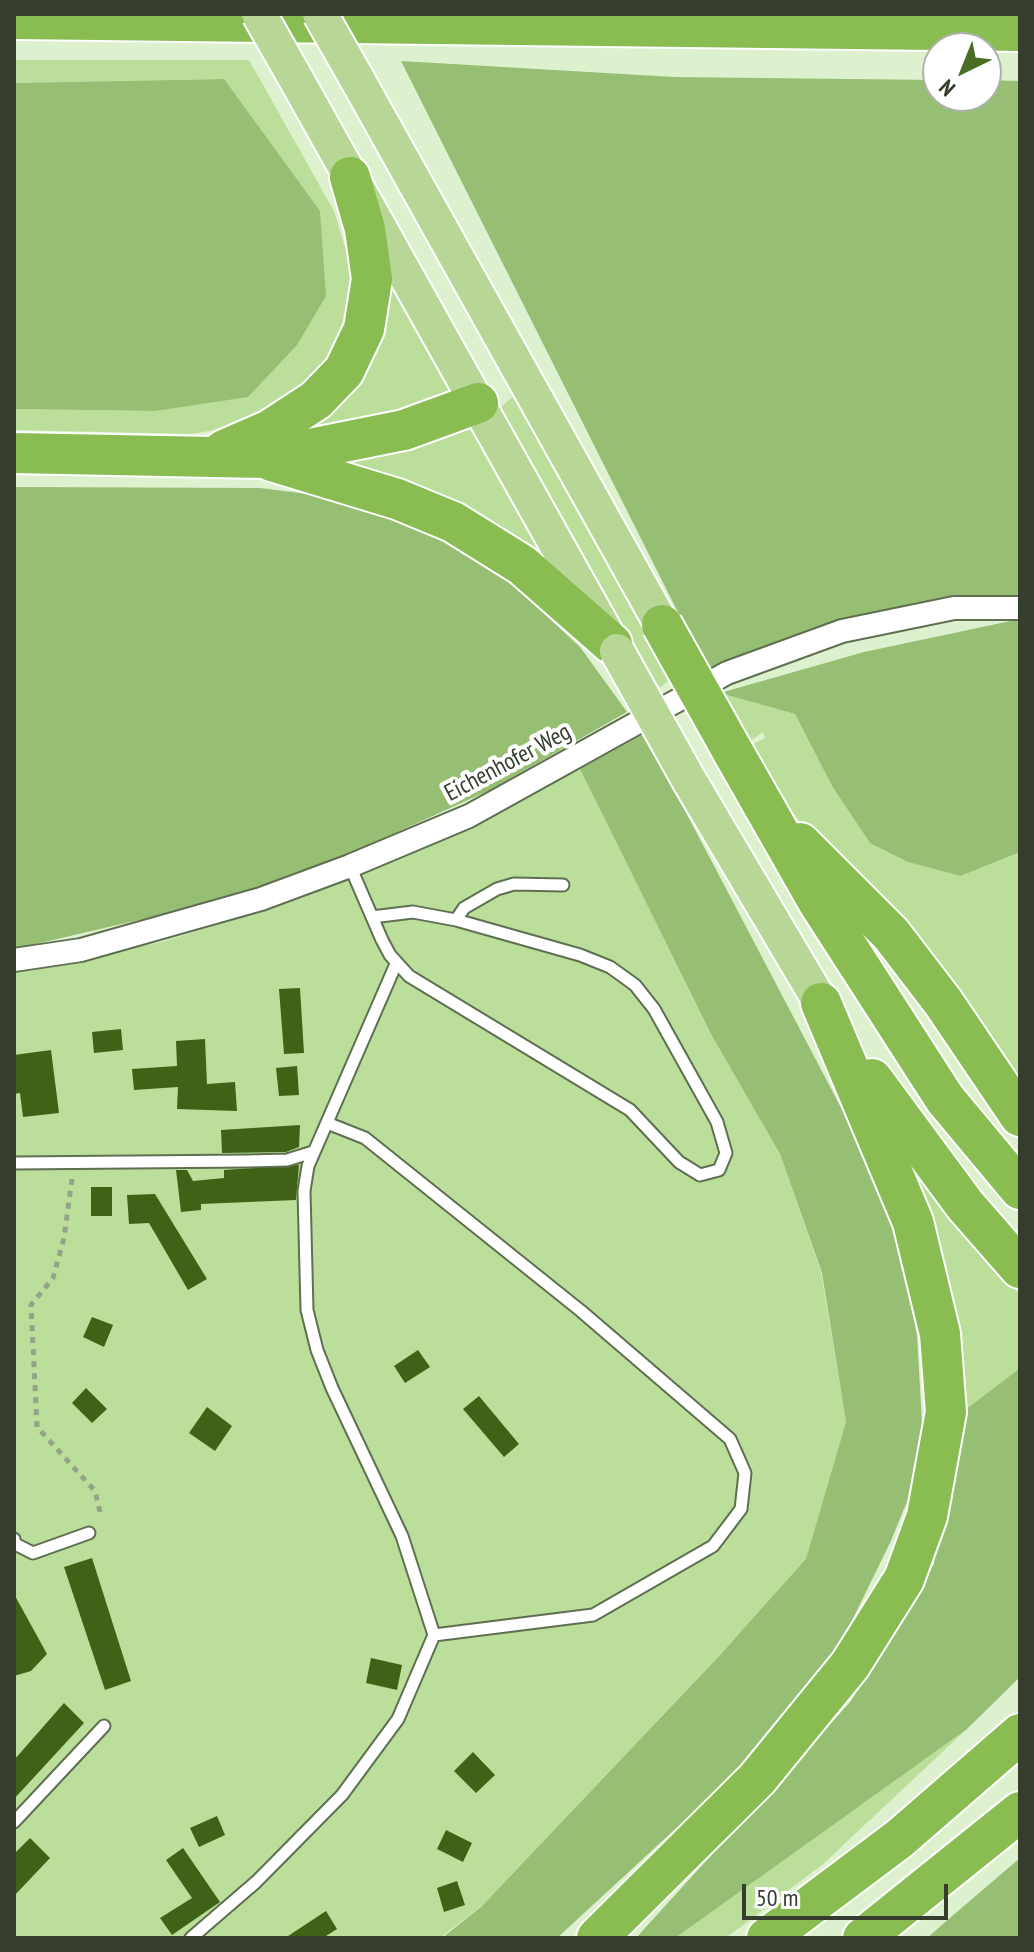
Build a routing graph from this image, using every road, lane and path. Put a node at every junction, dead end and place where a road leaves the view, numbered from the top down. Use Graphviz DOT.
graph roads {
  1 [pos="259,14"];
  2 [pos="320,14"];
  3 [pos="14,19"];
  4 [pos="1020,31"];
  5 [pos="350,177"];
  6 [pos="516,364"];
  7 [pos="478,403"];
  8 [pos="14,453"];
  9 [pos="209,456"];
  10 [pos="264,458"];
  11 [pos="1020,608"];
  12 [pos="662,625"];
  13 [pos="614,648"];
  14 [pos="765,809"];
  15 [pos="350,866"];
  16 [pos="563,885"];
  17 [pos="372,917"];
  18 [pos="456,920"];
  19 [pos="14,960"];
  20 [pos="396,964"];
  21 [pos="821,1003"];
  22 [pos="1020,1116"];
  23 [pos="327,1123"];
  24 [pos="313,1152"];
  25 [pos="74,1162"];
  26 [pos="14,1163"];
  27 [pos="1020,1189"];
  28 [pos="1020,1268"];
  29 [pos="100,1512"];
  30 [pos="89,1533"];
  31 [pos="14,1539"];
  32 [pos="434,1635"];
  33 [pos="104,1726"];
  34 [pos="1020,1734"];
  35 [pos="1020,1812"];
  36 [pos="14,1822"];
  37 [pos="191,1938"];
  38 [pos="597,1938"];
  39 [pos="767,1938"];
  40 [pos="863,1938"];
  1 -- 5 [label="main road, bridge"];
  2 -- 6 [label="main road, bridge"];
  3 -- 4 [label="highway"];
  5 -- 7 [label="main road"];
  5 -- 9 [label="highway"];
  6 -- 7 [label="main road"];
  6 -- 12 [label="main road"];
  7 -- 10 [label="highway"];
  7 -- 13 [label="main road"];
  8 -- 9 [label="highway"];
  9 -- 10 [label="highway"];
  10 -- 13 [label="highway"];
  11 -- 15 [label="street, Eichenhofer Weg"];
  12 -- 14 [label="highway, bridge"];
  13 -- 21 [label="main road, bridge"];
  14 -- 22 [label="highway"];
  14 -- 27 [label="highway"];
  15 -- 17 [label="lane"];
  15 -- 19 [label="street, Eichenhofer Weg"];
  16 -- 18 [label="lane"];
  17 -- 18 [label="lane"];
  17 -- 20 [label="lane"];
  18 -- 20 [label="lane"];
  20 -- 23 [label="lane"];
  21 -- 28 [label="highway"];
  21 -- 38 [label="highway"];
  23 -- 24 [label="lane"];
  23 -- 32 [label="lane"];
  24 -- 25 [label="lane"];
  24 -- 32 [label="lane"];
  25 -- 26 [label="lane"];
  25 -- 29 [label="path"];
  30 -- 31 [label="lane"];
  32 -- 37 [label="lane"];
  33 -- 36 [label="lane"];
  34 -- 39 [label="highway"];
  35 -- 40 [label="highway"];
}
